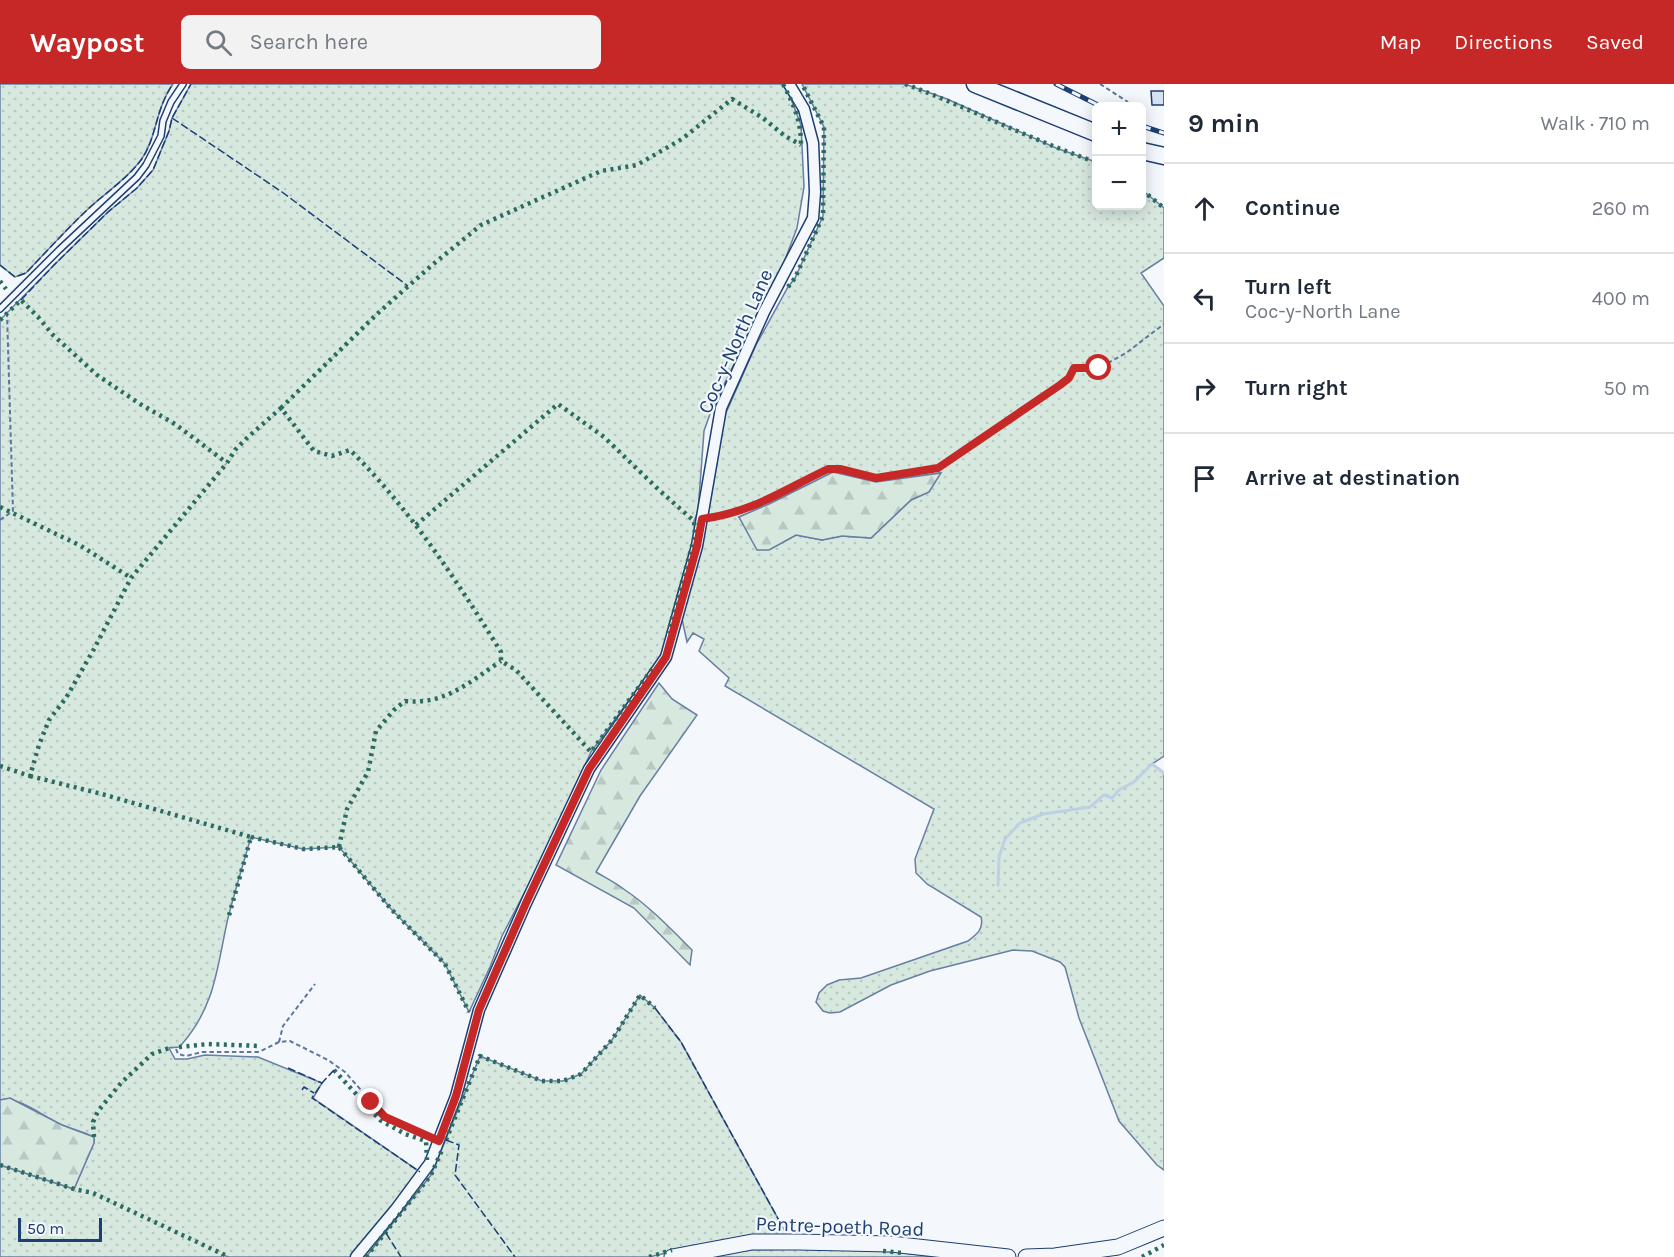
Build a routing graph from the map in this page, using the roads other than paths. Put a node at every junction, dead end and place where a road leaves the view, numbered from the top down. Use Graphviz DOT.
graph roads {
  1 [pos="183,84"];
  2 [pos="789,84"];
  3 [pos="975,84"];
  4 [pos="1092,131"];
  5 [pos="1146,151"];
  6 [pos="1164,156"];
  7 [pos="0,309"];
  8 [pos="1164,1228"];
  9 [pos="356,1257"];
  10 [pos="672,1257"];
  11 [pos="1008,1257"];
  12 [pos="1026,1257"];
  1 -- 7 [label="lane"];
  2 -- 9 [label="street, Coc-y-North Lane"];
  3 -- 4 [label="main road"];
  5 -- 6 [label="main road"];
  8 -- 12 [label="street"];
  10 -- 11 [label="street, Pentre-poeth Road"];
}
